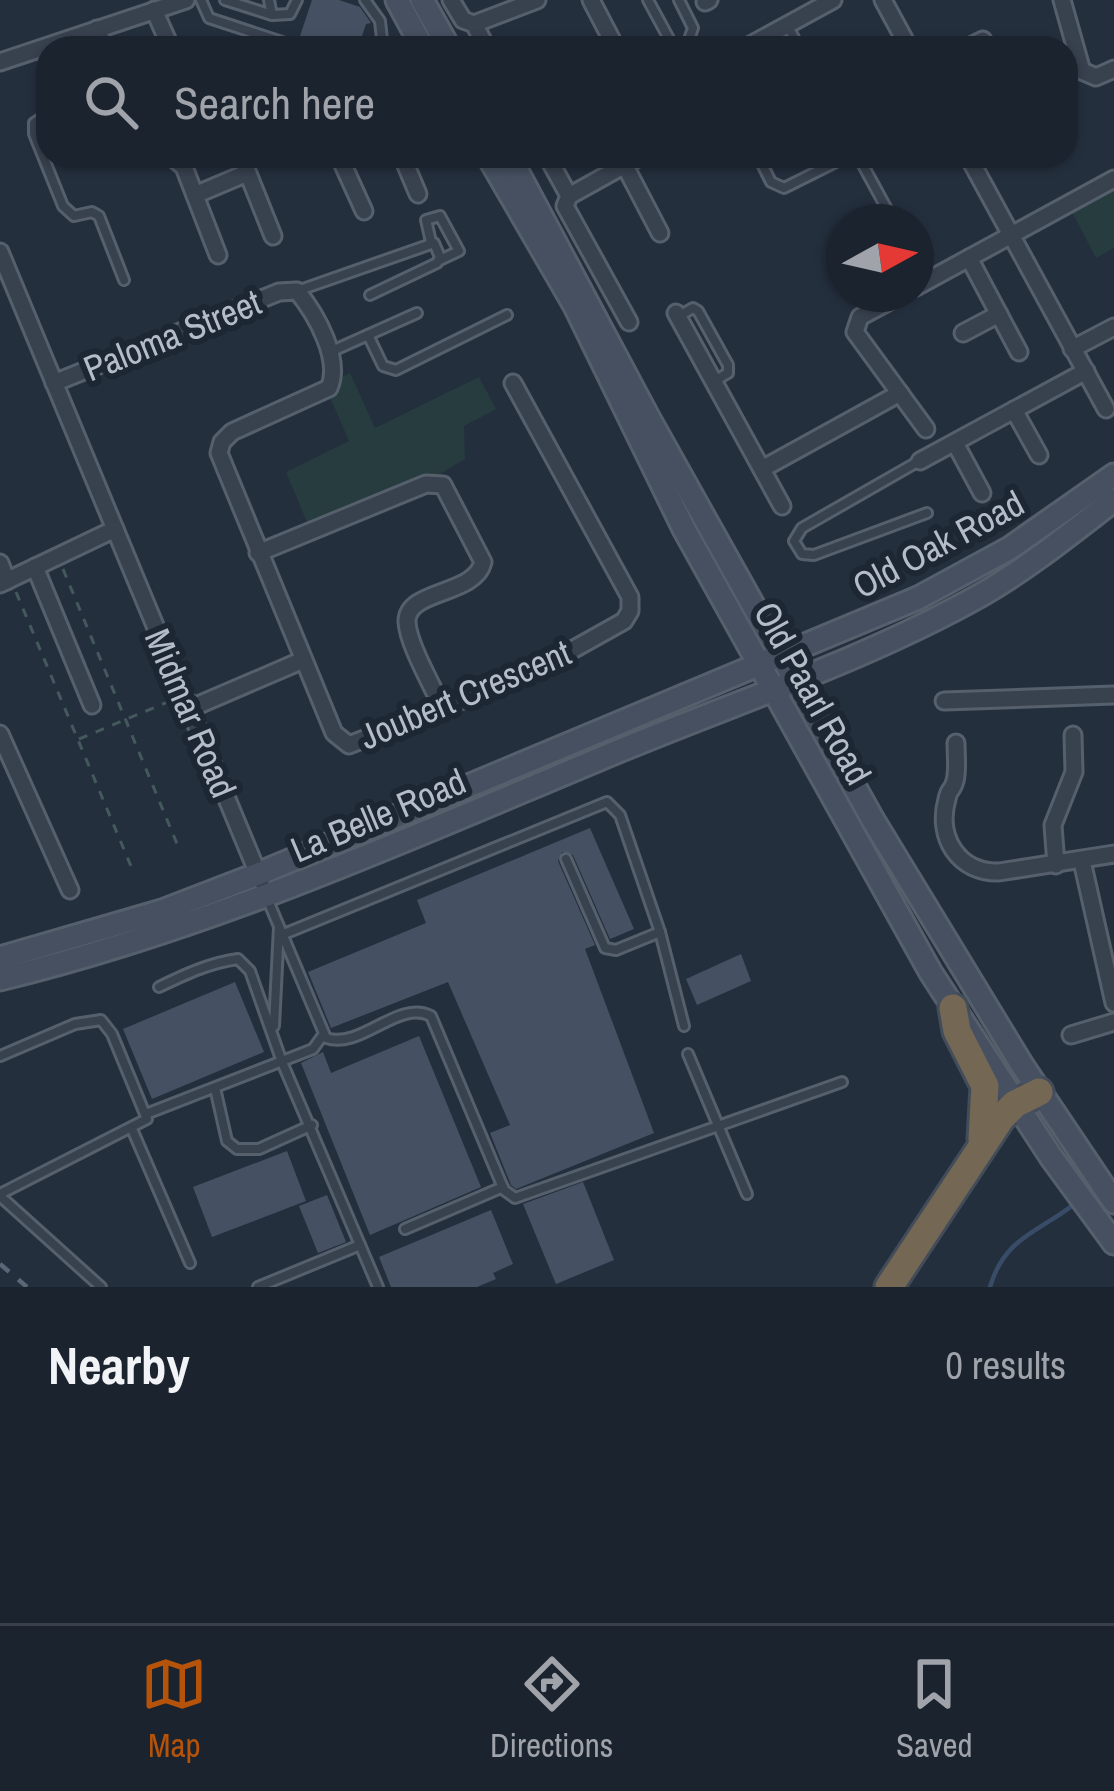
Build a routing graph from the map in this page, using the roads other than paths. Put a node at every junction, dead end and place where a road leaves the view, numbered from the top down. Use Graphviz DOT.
graph roads {
  1 [pos="186,0"];
  2 [pos="201,0"];
  3 [pos="225,0"];
  4 [pos="269,0"];
  5 [pos="297,0"];
  6 [pos="364,0"];
  7 [pos="397,0"];
  8 [pos="422,0"];
  9 [pos="451,0"];
  10 [pos="537,0"];
  11 [pos="591,0"];
  12 [pos="648,0"];
  13 [pos="679,0"];
  14 [pos="833,0"];
  15 [pos="883,0"];
  16 [pos="1063,0"];
  17 [pos="814,5"];
  18 [pos="159,6"];
  19 [pos="272,15"];
  20 [pos="473,24"];
  21 [pos="787,25"];
  22 [pos="97,29"];
  23 [pos="76,36"];
  24 [pos="100,36"];
  25 [pos="168,36"];
  26 [pos="264,36"];
  27 [pos="382,36"];
  28 [pos="416,36"];
  29 [pos="442,36"];
  30 [pos="480,36"];
  31 [pos="610,36"];
  32 [pos="668,36"];
  33 [pos="692,36"];
  34 [pos="767,36"];
  35 [pos="793,36"];
  36 [pos="902,36"];
  37 [pos="1073,36"];
  38 [pos="36,49"];
  39 [pos="1078,56"];
  40 [pos="0,62"];
  41 [pos="1114,69"];
  42 [pos="48,168"];
  43 [pos="184,168"];
  44 [pos="246,168"];
  45 [pos="345,168"];
  46 [pos="407,168"];
  47 [pos="495,168"];
  48 [pos="515,168"];
  49 [pos="554,168"];
  50 [pos="622,168"];
  51 [pos="627,168"];
  52 [pos="764,168"];
  53 [pos="824,168"];
  54 [pos="865,168"];
  55 [pos="974,168"];
  56 [pos="248,173"];
  57 [pos="1114,179"];
  58 [pos="418,194"];
  59 [pos="195,195"];
  60 [pos="569,196"];
  61 [pos="884,204"];
  62 [pos="364,211"];
  63 [pos="660,232"];
  64 [pos="273,236"];
  65 [pos="1011,236"];
  66 [pos="431,242"];
  67 [pos="0,252"];
  68 [pos="218,255"];
  69 [pos="968,258"];
  70 [pos="440,260"];
  71 [pos="934,277"];
  72 [pos="124,280"];
  73 [pos="294,291"];
  74 [pos="370,295"];
  75 [pos="869,312"];
  76 [pos="417,313"];
  77 [pos="999,314"];
  78 [pos="507,315"];
  79 [pos="677,315"];
  80 [pos="629,322"];
  81 [pos="1114,327"];
  82 [pos="963,333"];
  83 [pos="368,335"];
  84 [pos="1072,350"];
  85 [pos="329,352"];
  86 [pos="1019,352"];
  87 [pos="1085,371"];
  88 [pos="54,383"];
  89 [pos="513,383"];
  90 [pos="900,393"];
  91 [pos="1106,409"];
  92 [pos="1014,410"];
  93 [pos="926,429"];
  94 [pos="955,443"];
  95 [pos="1040,455"];
  96 [pos="920,461"];
  97 [pos="762,469"];
  98 [pos="1114,475"];
  99 [pos="982,493"];
  100 [pos="1114,500"];
  101 [pos="782,506"];
  102 [pos="927,513"];
  103 [pos="115,529"];
  104 [pos="258,553"];
  105 [pos="0,563"];
  106 [pos="35,567"];
  107 [pos="6,581"];
  108 [pos="783,656"];
  109 [pos="303,660"];
  110 [pos="760,666"];
  111 [pos="796,679"];
  112 [pos="773,688"];
  113 [pos="1114,695"];
  114 [pos="944,701"];
  115 [pos="187,702"];
  116 [pos="92,705"];
  117 [pos="442,710"];
  118 [pos="0,734"];
  119 [pos="1073,735"];
  120 [pos="956,742"];
  121 [pos="1114,854"];
  122 [pos="367,855"];
  123 [pos="566,859"];
  124 [pos="1082,861"];
  125 [pos="1056,865"];
  126 [pos="258,874"];
  127 [pos="70,890"];
  128 [pos="267,897"];
  129 [pos="162,911"];
  130 [pos="281,929"];
  131 [pos="660,932"];
  132 [pos="0,958"];
  133 [pos="0,979"];
  134 [pos="159,987"];
  135 [pos="1114,1003"];
  136 [pos="953,1008"];
  137 [pos="1114,1022"];
  138 [pos="684,1026"];
  139 [pos="274,1033"];
  140 [pos="324,1034"];
  141 [pos="1071,1035"];
  142 [pos="688,1054"];
  143 [pos="0,1056"];
  144 [pos="282,1062"];
  145 [pos="842,1082"];
  146 [pos="214,1087"];
  147 [pos="1027,1098"];
  148 [pos="146,1114"];
  149 [pos="312,1124"];
  150 [pos="716,1125"];
  151 [pos="132,1129"];
  152 [pos="982,1143"];
  153 [pos="503,1187"];
  154 [pos="747,1194"];
  155 [pos="0,1195"];
  156 [pos="1114,1202"];
  157 [pos="405,1229"];
  158 [pos="1114,1243"];
  159 [pos="360,1245"];
  160 [pos="190,1263"];
  161 [pos="101,1287"];
  162 [pos="258,1287"];
  163 [pos="378,1287"];
  164 [pos="889,1287"];
  1 -- 18 [label="street"];
  2 -- 26 [label="lane"];
  3 -- 19 [label="lane"];
  4 -- 19 [label="lane"];
  5 -- 19 [label="lane"];
  6 -- 27 [label="lane"];
  7 -- 28 [label="main road"];
  8 -- 29 [label="main road"];
  9 -- 20 [label="street"];
  10 -- 20 [label="street"];
  11 -- 31 [label="street"];
  12 -- 32 [label="lane"];
  13 -- 33 [label="lane"];
  14 -- 17 [label="street"];
  15 -- 36 [label="street"];
  16 -- 37 [label="street"];
  17 -- 21 [label="street"];
  18 -- 22 [label="street"];
  18 -- 25 [label="street"];
  20 -- 30 [label="street"];
  21 -- 34 [label="street"];
  21 -- 35 [label="lane"];
  22 -- 23 [label="street"];
  22 -- 24 [label="street"];
  38 -- 40 [label="street"];
  39 -- 41 [label="street"];
  42 -- 72 [label="lane"];
  43 -- 59 [label="street"];
  44 -- 56 [label="street"];
  45 -- 62 [label="street"];
  46 -- 58 [label="street"];
  47 -- 110 [label="main road, Old Paarl Road"];
  48 -- 108 [label="main road, Old Paarl Road"];
  49 -- 60 [label="street"];
  50 -- 60 [label="street"];
  51 -- 63 [label="street"];
  52 -- 53 [label="lane"];
  54 -- 61 [label="lane"];
  55 -- 65 [label="street"];
  56 -- 59 [label="street"];
  56 -- 64 [label="street"];
  57 -- 65 [label="street"];
  59 -- 68 [label="street"];
  60 -- 80 [label="street"];
  65 -- 69 [label="street"];
  65 -- 84 [label="street"];
  66 -- 70 [label="lane"];
  66 -- 70 [label="lane"];
  66 -- 73 [label="lane"];
  67 -- 88 [label="street, Midmar Road"];
  69 -- 71 [label="street"];
  69 -- 77 [label="street"];
  70 -- 74 [label="lane"];
  73 -- 85 [label="street"];
  73 -- 88 [label="street, Paloma Street"];
  75 -- 90 [label="street"];
  76 -- 83 [label="lane"];
  77 -- 82 [label="street"];
  77 -- 86 [label="street"];
  78 -- 83 [label="lane"];
  79 -- 97 [label="street"];
  81 -- 84 [label="street"];
  83 -- 85 [label="lane"];
  84 -- 87 [label="street"];
  85 -- 104 [label="street, Joubert Crescent"];
  87 -- 91 [label="street"];
  87 -- 92 [label="street"];
  88 -- 103 [label="street, Midmar Road"];
  89 -- 117 [label="street, Joubert Crescent"];
  90 -- 93 [label="street"];
  90 -- 97 [label="street"];
  92 -- 94 [label="street"];
  92 -- 95 [label="street"];
  94 -- 96 [label="street"];
  94 -- 99 [label="street"];
  96 -- 102 [label="lane"];
  97 -- 101 [label="street"];
  98 -- 108 [label="main road, Old Oak Road"];
  100 -- 111 [label="main road, Old Oak Road"];
  103 -- 106 [label="street"];
  103 -- 115 [label="street, Midmar Road"];
  104 -- 109 [label="street, Joubert Crescent"];
  104 -- 117 [label="street"];
  105 -- 107 [label="street"];
  106 -- 107 [label="street"];
  106 -- 116 [label="street"];
  108 -- 110 [label="main road, Old Oak Road"];
  108 -- 111 [label="main road, Old Paarl Road"];
  109 -- 115 [label="street"];
  109 -- 117 [label="street, Joubert Crescent"];
  110 -- 112 [label="main road, Old Paarl Road"];
  110 -- 126 [label="main road, La Belle Road"];
  111 -- 112 [label="main road, Old Oak Road"];
  111 -- 147 [label="main road, Old Paarl Road"];
  112 -- 122 [label="main road, La Belle Road"];
  112 -- 136 [label="main road, Old Paarl Road"];
  113 -- 114 [label="street"];
  115 -- 126 [label="street, Midmar Road"];
  118 -- 127 [label="street"];
  119 -- 125 [label="street"];
  120 -- 125 [label="street"];
  121 -- 124 [label="street"];
  122 -- 126 [label="main road"];
  122 -- 128 [label="main road, La Belle Road"];
  123 -- 131 [label="lane"];
  124 -- 125 [label="street"];
  124 -- 135 [label="street"];
  126 -- 128 [label="street, Midmar Road"];
  126 -- 129 [label="main road, La Belle Road"];
  128 -- 129 [label="main road"];
  128 -- 130 [label="lane"];
  128 -- 133 [label="main road, La Belle Road"];
  129 -- 132 [label="main road, La Belle Road"];
  130 -- 131 [label="lane"];
  130 -- 139 [label="lane"];
  130 -- 140 [label="lane"];
  131 -- 138 [label="lane"];
  134 -- 139 [label="lane"];
  136 -- 147 [label="main road, Old Paarl Road"];
  136 -- 152 [label="highway"];
  137 -- 141 [label="street"];
  139 -- 144 [label="lane"];
  140 -- 144 [label="lane"];
  140 -- 153 [label="lane"];
  142 -- 150 [label="lane"];
  143 -- 148 [label="lane"];
  144 -- 146 [label="lane"];
  144 -- 149 [label="lane"];
  145 -- 150 [label="lane"];
  146 -- 148 [label="lane"];
  146 -- 149 [label="lane"];
  147 -- 152 [label="highway"];
  147 -- 156 [label="main road, Old Paarl Road"];
  147 -- 158 [label="main road, Old Paarl Road"];
  148 -- 151 [label="lane"];
  149 -- 159 [label="lane"];
  150 -- 153 [label="lane"];
  150 -- 154 [label="lane"];
  151 -- 155 [label="lane"];
  151 -- 160 [label="lane"];
  152 -- 164 [label="highway"];
  153 -- 157 [label="lane"];
  155 -- 161 [label="lane"];
  159 -- 162 [label="lane"];
  159 -- 163 [label="lane"];
}
